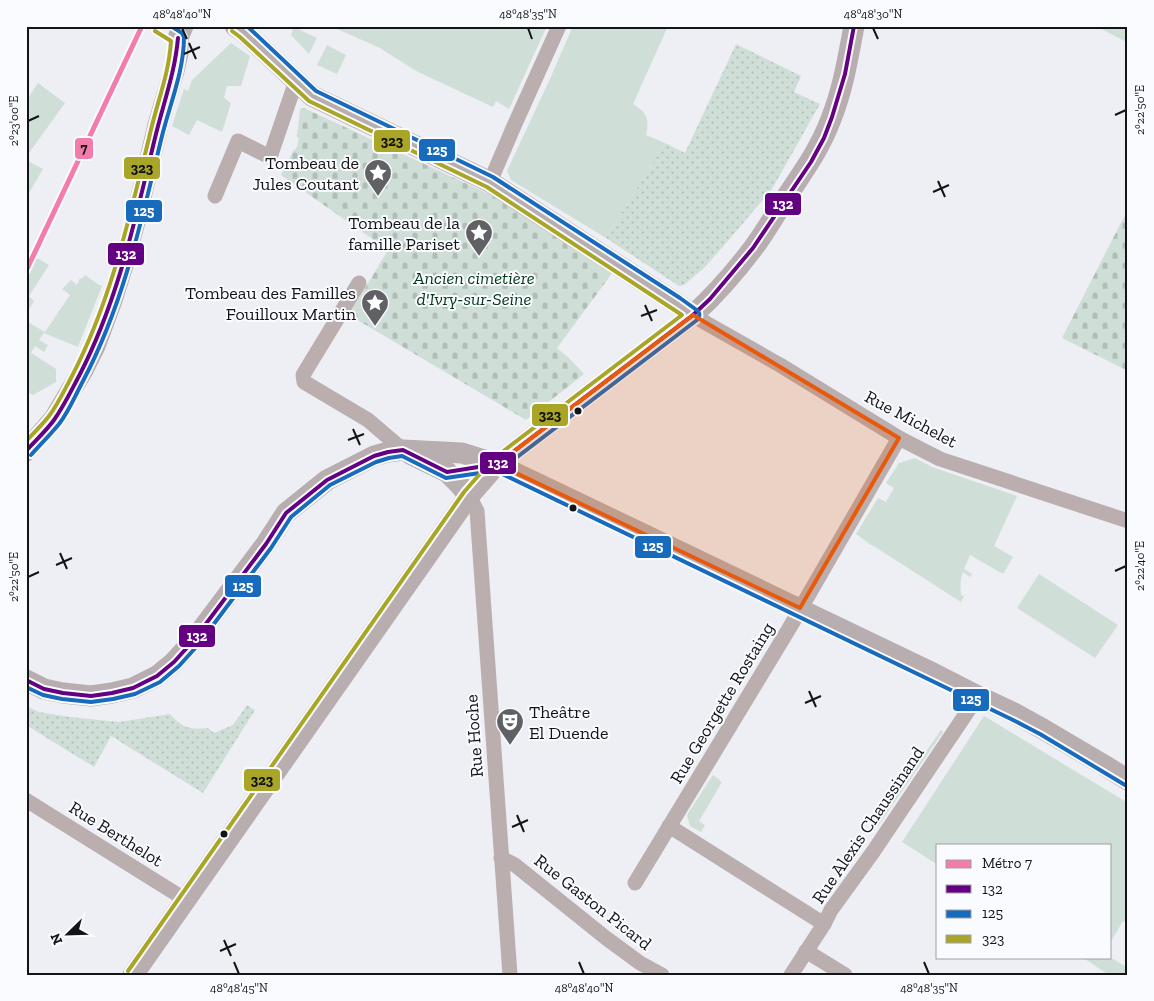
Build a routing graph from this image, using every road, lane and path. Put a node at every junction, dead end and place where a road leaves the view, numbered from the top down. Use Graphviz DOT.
graph roads {
  1 [pos="235,26"];
  2 [pos="559,26"];
  3 [pos="854,26"];
  4 [pos="177,30"];
  5 [pos="296,81"];
  6 [pos="490,182"];
  7 [pos="215,196"];
  8 [pos="359,283"];
  9 [pos="693,315"];
  10 [pos="899,438"];
  11 [pos="403,450"];
  12 [pos="26,451"];
  13 [pos="497,464"];
  14 [pos="446,472"];
  15 [pos="469,496"];
  16 [pos="1128,521"];
  17 [pos="800,608"];
  18 [pos="26,680"];
  19 [pos="978,696"];
  20 [pos="1128,780"];
  21 [pos="26,800"];
  22 [pos="670,826"];
  23 [pos="502,858"];
  24 [pos="635,883"];
  25 [pos="186,900"];
  26 [pos="824,924"];
  27 [pos="806,950"];
  28 [pos="133,975"];
  29 [pos="510,975"];
  30 [pos="662,975"];
  31 [pos="791,975"];
  32 [pos="845,975"];
  1 -- 5 [label="main road"];
  2 -- 6 [label="street"];
  3 -- 9 [label="main road"];
  4 -- 12 [label="main road"];
  5 -- 6 [label="main road"];
  5 -- 7 [label="street"];
  6 -- 9 [label="main road"];
  8 -- 11 [label="street"];
  9 -- 10 [label="street, Rue Michelet"];
  9 -- 13 [label="main road"];
  10 -- 16 [label="street, Rue Michelet"];
  10 -- 17 [label="street, Rue Georgette Rostaing"];
  11 -- 13 [label="main road"];
  11 -- 14 [label="main road"];
  11 -- 18 [label="main road"];
  13 -- 14 [label="main road"];
  13 -- 15 [label="main road"];
  13 -- 17 [label="main road"];
  14 -- 15 [label="main road"];
  15 -- 23 [label="street, Rue Hoche"];
  15 -- 25 [label="main road"];
  17 -- 19 [label="main road"];
  17 -- 22 [label="street, Rue Georgette Rostaing"];
  19 -- 20 [label="main road"];
  19 -- 26 [label="street, Rue Alexis Chaussinand"];
  21 -- 25 [label="street, Rue Berthelot"];
  22 -- 24 [label="street, Rue Georgette Rostaing"];
  22 -- 26 [label="street"];
  23 -- 29 [label="street, Rue Hoche"];
  23 -- 30 [label="street, Rue Gaston Picard"];
  25 -- 28 [label="main road"];
  26 -- 27 [label="street, Rue Alexis Chaussinand"];
  27 -- 31 [label="street, Rue Alexis Chaussinand"];
  27 -- 32 [label="street"];
}
